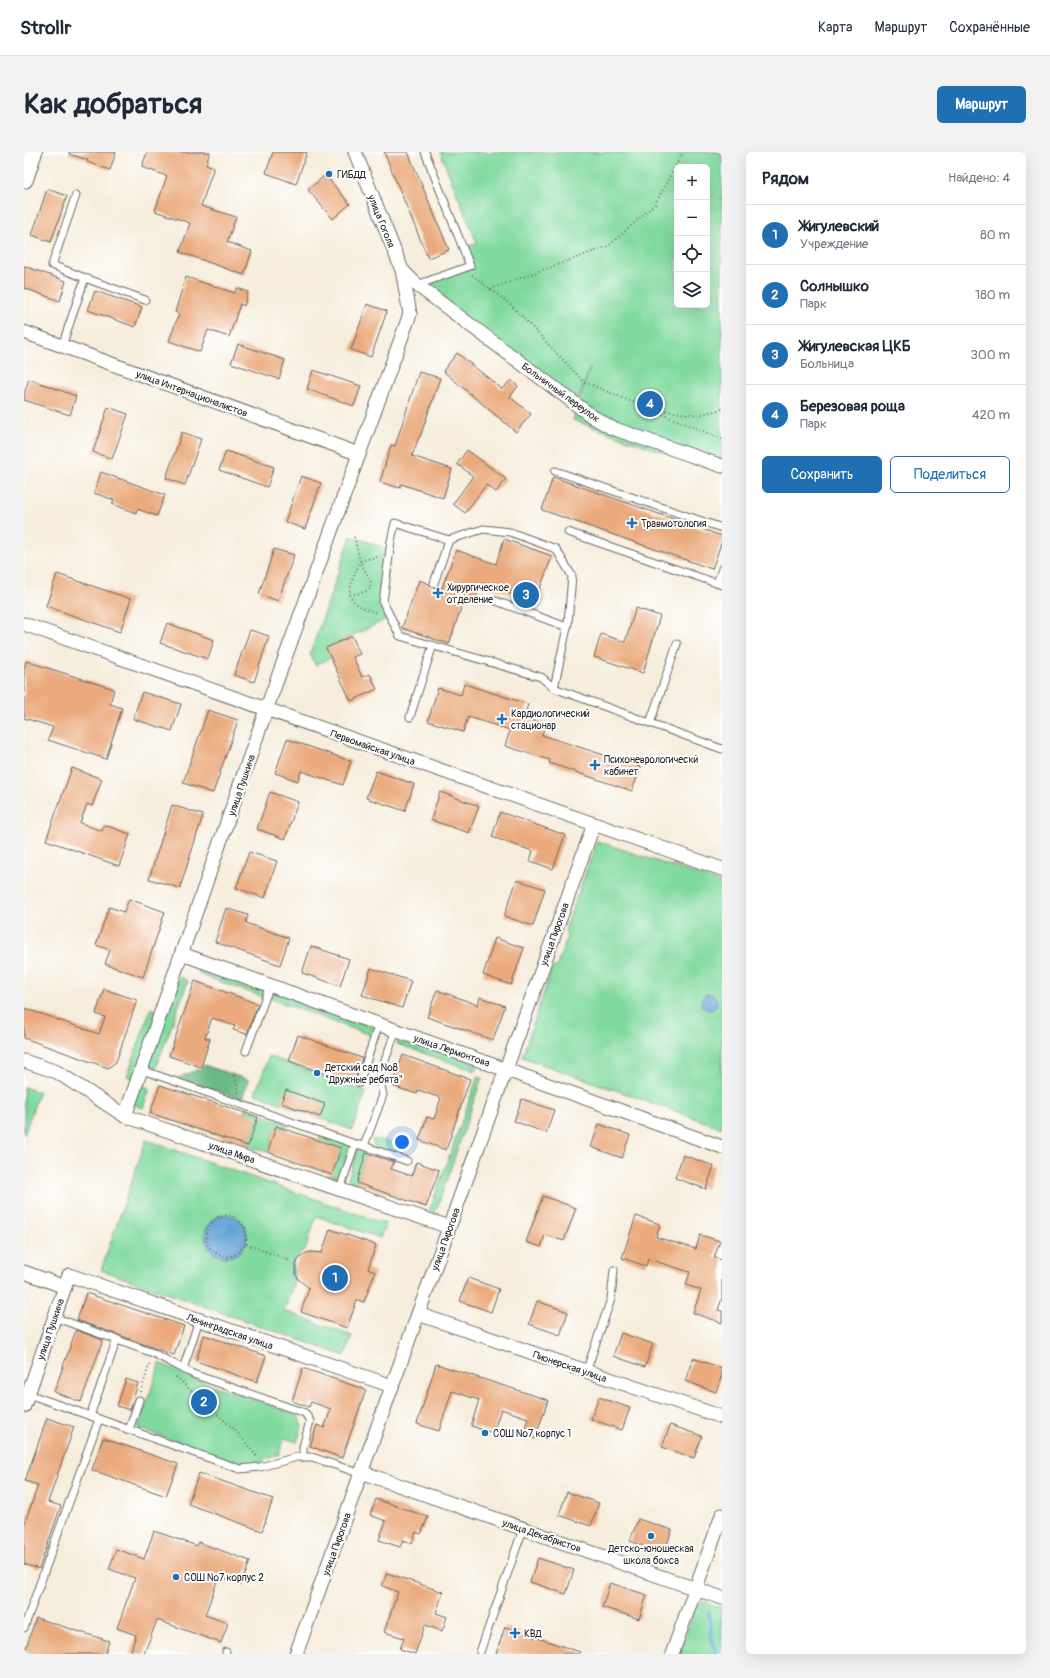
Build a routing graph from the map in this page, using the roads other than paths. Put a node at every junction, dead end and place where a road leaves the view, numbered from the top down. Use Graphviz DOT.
graph roads {
  1 [pos="355,152"];
  2 [pos="425,152"];
  3 [pos="76,194"];
  4 [pos="402,270"];
  5 [pos="85,278"];
  6 [pos="417,285"];
  7 [pos="145,300"];
  8 [pos="24,332"];
  9 [pos="62,346"];
  10 [pos="359,454"];
  11 [pos="722,466"];
  12 [pos="555,471"];
  13 [pos="722,528"];
  14 [pos="568,532"];
  15 [pos="449,540"];
  16 [pos="722,569"];
  17 [pos="434,583"];
  18 [pos="720,584"];
  19 [pos="496,601"];
  20 [pos="24,624"];
  21 [pos="567,627"];
  22 [pos="677,644"];
  23 [pos="433,645"];
  24 [pos="554,688"];
  25 [pos="266,710"];
  26 [pos="410,717"];
  27 [pos="650,723"];
  28 [pos="722,749"];
  29 [pos="594,824"];
  30 [pos="722,869"];
  31 [pos="182,954"];
  32 [pos="270,985"];
  33 [pos="379,1024"];
  34 [pos="396,1030"];
  35 [pos="246,1051"];
  36 [pos="24,1061"];
  37 [pos="505,1068"];
  38 [pos="142,1070"];
  39 [pos="359,1083"];
  40 [pos="125,1116"];
  41 [pos="355,1144"];
  42 [pos="364,1146"];
  43 [pos="722,1147"];
  44 [pos="407,1161"];
  45 [pos="340,1189"];
  46 [pos="449,1227"];
  47 [pos="614,1270"];
  48 [pos="24,1272"];
  49 [pos="67,1281"];
  50 [pos="418,1314"];
  51 [pos="54,1317"];
  52 [pos="199,1320"];
  53 [pos="117,1339"];
  54 [pos="183,1369"];
  55 [pos="586,1372"];
  56 [pos="392,1386"];
  57 [pos="28,1394"];
  58 [pos="139,1400"];
  59 [pos="24,1406"];
  60 [pos="90,1416"];
  61 [pos="722,1417"];
  62 [pos="99,1419"];
  63 [pos="129,1430"];
  64 [pos="303,1457"];
  65 [pos="361,1473"];
  66 [pos="722,1515"];
  67 [pos="522,1529"];
  68 [pos="696,1588"];
  69 [pos="722,1598"];
  70 [pos="24,1628"];
  71 [pos="480,1652"];
  72 [pos="296,1654"];
  73 [pos="672,1654"];
  1 -- 4 [label="street, улица Гоголя"];
  2 -- 6 [label="lane"];
  3 -- 5 [label="lane"];
  4 -- 6 [label="street, улица Гоголя"];
  4 -- 10 [label="street, улица Пушкина"];
  5 -- 7 [label="lane"];
  5 -- 9 [label="lane"];
  6 -- 11 [label="street, Больничный переулок"];
  8 -- 9 [label="street, улица Интернационалистов"];
  9 -- 10 [label="street, улица Интернационалистов"];
  10 -- 25 [label="street, улица Пушкина"];
  12 -- 13 [label="lane"];
  14 -- 18 [label="lane"];
  15 -- 17 [label="lane"];
  15 -- 21 [label="lane"];
  15 -- 23 [label="lane"];
  16 -- 18 [label="lane"];
  19 -- 21 [label="lane"];
  20 -- 25 [label="street, Первомайская улица"];
  21 -- 24 [label="lane"];
  22 -- 27 [label="lane"];
  23 -- 24 [label="lane"];
  23 -- 26 [label="lane"];
  24 -- 27 [label="lane"];
  25 -- 29 [label="street, Первомайская улица"];
  25 -- 31 [label="street, улица Пушкина"];
  27 -- 28 [label="lane"];
  29 -- 30 [label="street, Первомайская улица"];
  29 -- 37 [label="street, улица Пирогова"];
  31 -- 32 [label="street, улица Лермонтова"];
  31 -- 38 [label="street, улица Пушкина"];
  32 -- 33 [label="street, улица Лермонтова"];
  32 -- 35 [label="lane"];
  33 -- 34 [label="street, улица Лермонтова"];
  33 -- 39 [label="lane"];
  34 -- 37 [label="street, улица Лермонтова"];
  34 -- 42 [label="lane"];
  36 -- 40 [label="street, улица Мира"];
  37 -- 43 [label="street, улица Лермонтова"];
  37 -- 46 [label="street, улица Пирогова"];
  38 -- 40 [label="street, улица Пушкина"];
  38 -- 41 [label="lane"];
  40 -- 45 [label="street, улица Мира"];
  41 -- 42 [label="lane"];
  41 -- 45 [label="lane"];
  42 -- 44 [label="lane"];
  45 -- 46 [label="street, улица Мира"];
  46 -- 50 [label="street, улица Пирогова"];
  47 -- 55 [label="lane"];
  48 -- 49 [label="street, Ленинградская улица"];
  49 -- 51 [label="street, улица Пушкина"];
  49 -- 52 [label="street, Ленинградская улица"];
  50 -- 55 [label="street, Пионерская улица"];
  50 -- 56 [label="street, улица Пирогова"];
  51 -- 53 [label="lane"];
  51 -- 57 [label="street, улица Пушкина"];
  52 -- 54 [label="lane"];
  52 -- 56 [label="street, Ленинградская улица"];
  53 -- 54 [label="lane"];
  53 -- 60 [label="lane"];
  54 -- 64 [label="lane"];
  55 -- 61 [label="street, Пионерская улица"];
  56 -- 65 [label="street, улица Пирогова"];
  57 -- 59 [label="street, улица Пушкина"];
  57 -- 60 [label="lane"];
  58 -- 63 [label="lane"];
  60 -- 62 [label="lane"];
  62 -- 63 [label="lane"];
  62 -- 70 [label="lane"];
  63 -- 64 [label="lane"];
  64 -- 65 [label="lane"];
  65 -- 67 [label="street, улица Декабристов"];
  65 -- 72 [label="street, улица Пирогова"];
  66 -- 68 [label="street"];
  67 -- 68 [label="street, улица Декабристов"];
  67 -- 71 [label="lane"];
  68 -- 69 [label="street, улица Декабристов"];
  68 -- 73 [label="street"];
}
